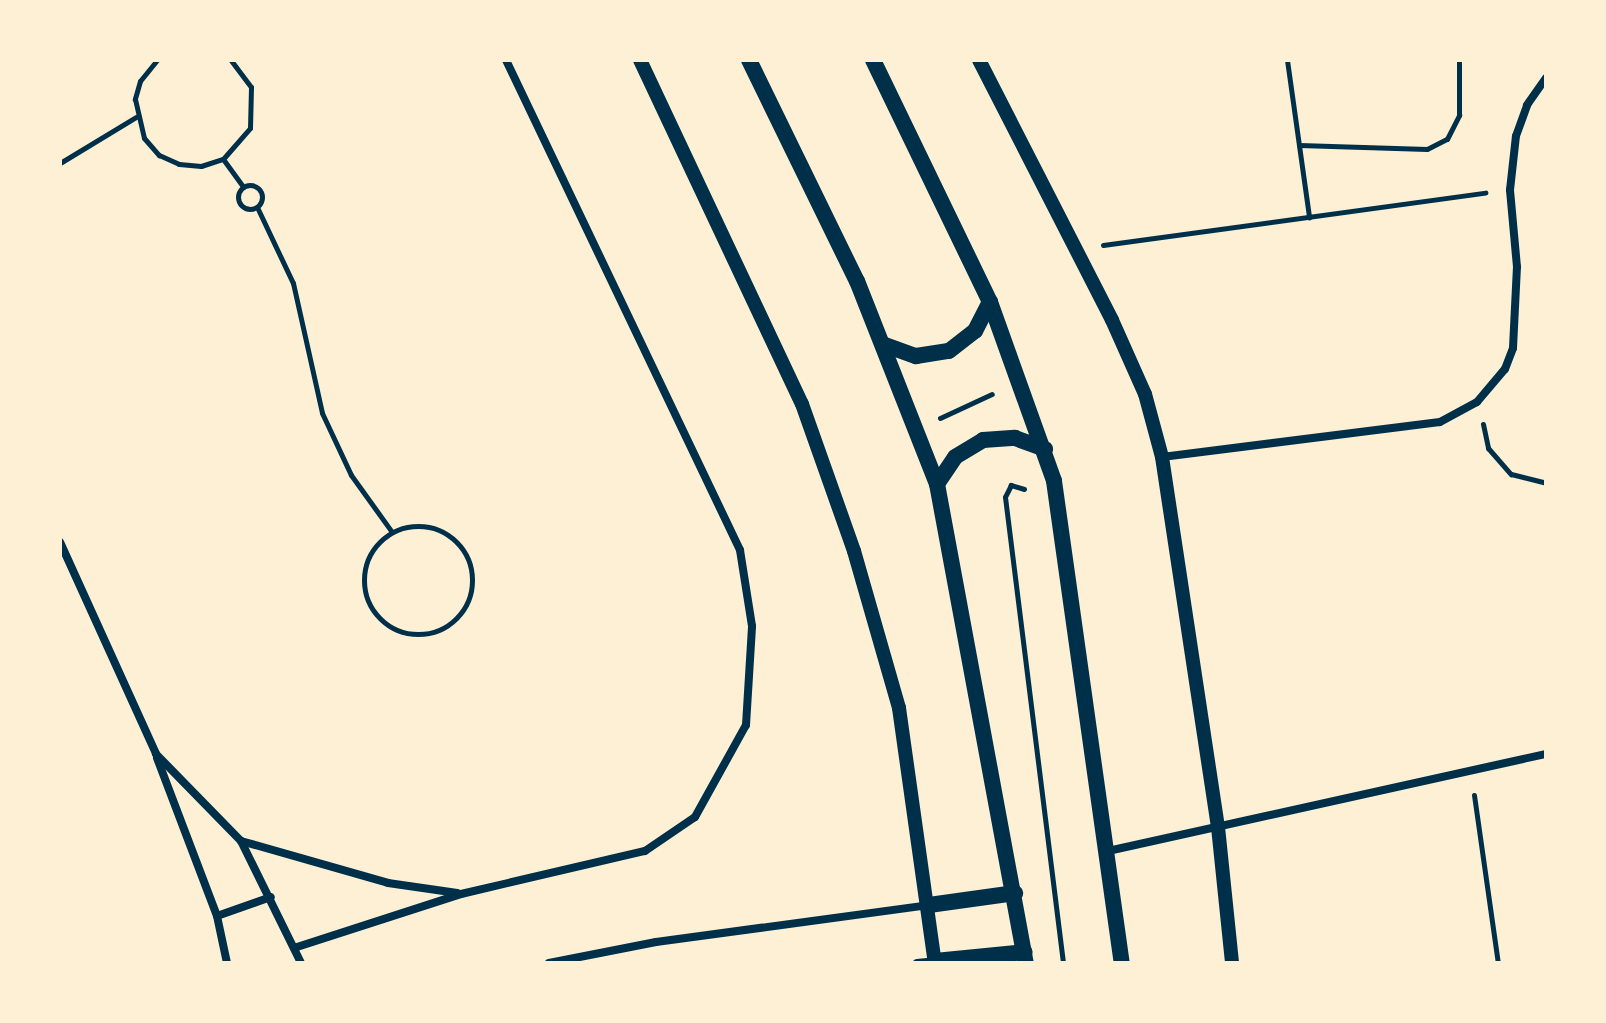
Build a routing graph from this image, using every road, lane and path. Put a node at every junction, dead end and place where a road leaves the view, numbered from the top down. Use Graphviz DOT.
graph roads {
  1 [pos="157,60"];
  2 [pos="231,60"];
  3 [pos="506,60"];
  4 [pos="640,60"];
  5 [pos="749,60"];
  6 [pos="873,60"];
  7 [pos="979,60"];
  8 [pos="1287,60"];
  9 [pos="1459,60"];
  10 [pos="1546,78"];
  11 [pos="136,117"];
  12 [pos="1299,145"];
  13 [pos="223,159"];
  14 [pos="60,163"];
  15 [pos="243,187"];
  16 [pos="1510,190"];
  17 [pos="257,207"];
  18 [pos="1309,217"];
  19 [pos="1074,249"];
  20 [pos="990,302"];
  21 [pos="885,345"];
  22 [pos="1020,381"];
  23 [pos="1477,402"];
  24 [pos="917,429"];
  25 [pos="1045,449"];
  26 [pos="1162,457"];
  27 [pos="1546,483"];
  28 [pos="937,484"];
  29 [pos="1028,497"];
  30 [pos="392,532"];
  31 [pos="60,542"];
  32 [pos="156,754"];
  33 [pos="1546,754"];
  34 [pos="1471,770"];
  35 [pos="1218,827"];
  36 [pos="241,841"];
  37 [pos="1108,851"];
  38 [pos="1015,893"];
  39 [pos="461,894"];
  40 [pos="271,897"];
  41 [pos="929,905"];
  42 [pos="217,916"];
  43 [pos="297,947"];
  44 [pos="1026,957"];
  45 [pos="935,962"];
  46 [pos="227,963"];
  47 [pos="301,963"];
  48 [pos="549,963"];
  49 [pos="917,963"];
  50 [pos="1063,963"];
  51 [pos="1122,963"];
  52 [pos="1232,963"];
  53 [pos="1498,963"];
  1 -- 11 [label="path"];
  2 -- 13 [label="path"];
  3 -- 39 [label="street"];
  4 -- 41 [label="street"];
  5 -- 21 [label="main road"];
  6 -- 20 [label="main road"];
  7 -- 19 [label="street"];
  8 -- 12 [label="path"];
  9 -- 12 [label="path"];
  10 -- 16 [label="street"];
  11 -- 13 [label="path"];
  11 -- 14 [label="path"];
  12 -- 18 [label="path"];
  13 -- 15 [label="path"];
  15 -- 17 [label="path"];
  15 -- 17 [label="path"];
  16 -- 18 [label="path"];
  16 -- 23 [label="street"];
  17 -- 30 [label="path"];
  18 -- 19 [label="path"];
  19 -- 26 [label="street"];
  20 -- 21 [label="main road"];
  20 -- 22 [label="main road"];
  21 -- 24 [label="main road"];
  22 -- 24 [label="path"];
  22 -- 25 [label="main road"];
  23 -- 26 [label="street"];
  23 -- 27 [label="path"];
  24 -- 28 [label="main road"];
  25 -- 28 [label="main road"];
  25 -- 37 [label="main road"];
  26 -- 35 [label="street"];
  28 -- 38 [label="main road"];
  29 -- 50 [label="path"];
  30 -- 30 [label="path"];
  31 -- 32 [label="street"];
  32 -- 36 [label="street"];
  32 -- 42 [label="street"];
  33 -- 34 [label="street"];
  34 -- 35 [label="street"];
  34 -- 53 [label="path"];
  35 -- 37 [label="street"];
  35 -- 52 [label="street"];
  36 -- 39 [label="street"];
  36 -- 40 [label="street"];
  37 -- 51 [label="main road"];
  38 -- 41 [label="main road"];
  38 -- 44 [label="main road"];
  39 -- 43 [label="street"];
  40 -- 42 [label="street"];
  40 -- 43 [label="street"];
  41 -- 45 [label="street"];
  41 -- 48 [label="street"];
  42 -- 46 [label="street"];
  43 -- 47 [label="street"];
  44 -- 45 [label="main road"];
  45 -- 49 [label="street"];
}
